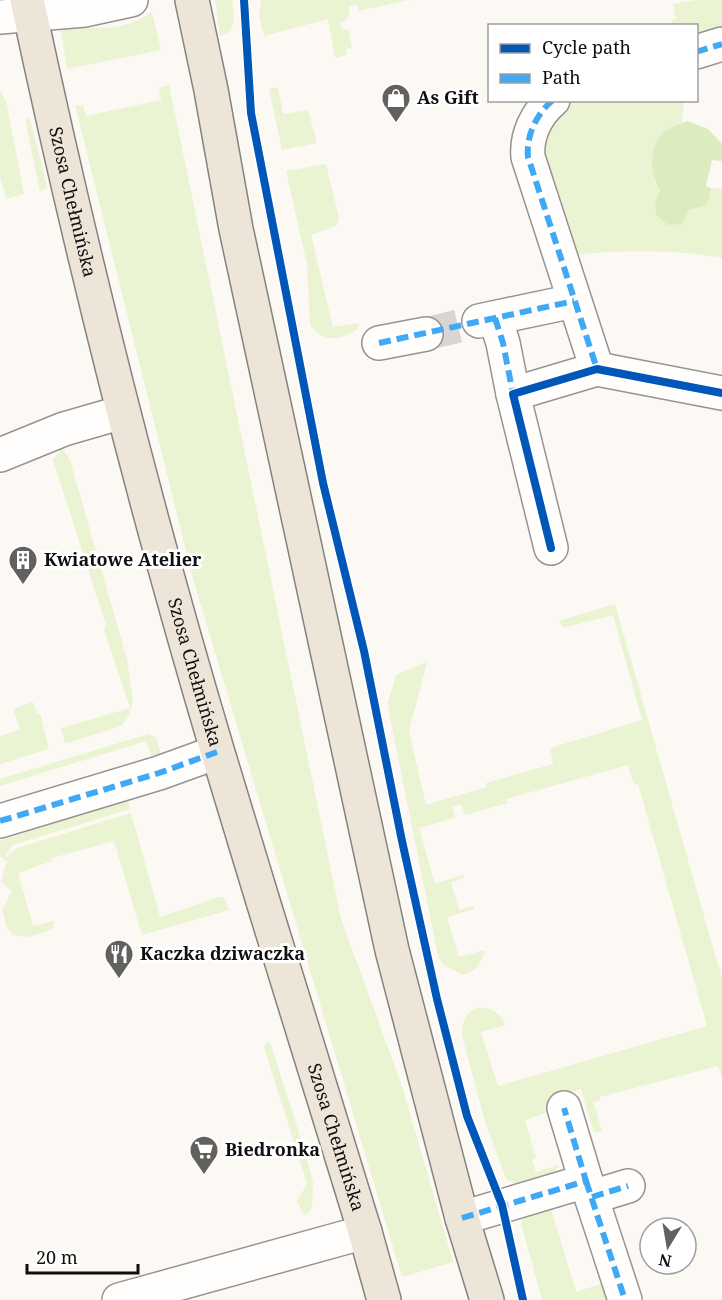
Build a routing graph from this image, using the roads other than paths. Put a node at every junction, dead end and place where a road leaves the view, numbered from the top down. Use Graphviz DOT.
graph roads {
  1 [pos="131,0"];
  2 [pos="192,0"];
  3 [pos="19,10"];
  4 [pos="722,44"];
  5 [pos="698,51"];
  6 [pos="551,102"];
  7 [pos="574,301"];
  8 [pos="426,334"];
  9 [pos="379,343"];
  10 [pos="597,369"];
  11 [pos="722,393"];
  12 [pos="513,394"];
  13 [pos="123,412"];
  14 [pos="0,455"];
  15 [pos="551,548"];
  16 [pos="217,752"];
  17 [pos="0,821"];
  18 [pos="564,1108"];
  19 [pos="628,1186"];
  20 [pos="589,1189"];
  21 [pos="462,1218"];
  22 [pos="365,1232"];
  23 [pos="119,1300"];
  24 [pos="384,1300"];
  25 [pos="487,1300"];
  26 [pos="625,1300"];
  1 -- 3 [label="street"];
  2 -- 21 [label="main road"];
  3 -- 13 [label="main road, Szosa Chełmińska"];
  4 -- 5 [label="street"];
  6 -- 7 [label="street"];
  7 -- 10 [label="street"];
  7 -- 12 [label="street"];
  8 -- 9 [label="street"];
  10 -- 11 [label="street"];
  10 -- 12 [label="street"];
  12 -- 15 [label="street"];
  13 -- 14 [label="street"];
  13 -- 16 [label="main road, Szosa Chełmińska"];
  16 -- 17 [label="street"];
  16 -- 22 [label="main road, Szosa Chełmińska"];
  18 -- 20 [label="street"];
  19 -- 20 [label="street"];
  20 -- 21 [label="street"];
  20 -- 26 [label="street"];
  21 -- 25 [label="main road"];
  22 -- 23 [label="street"];
  22 -- 24 [label="main road, Szosa Chełmińska"];
}
